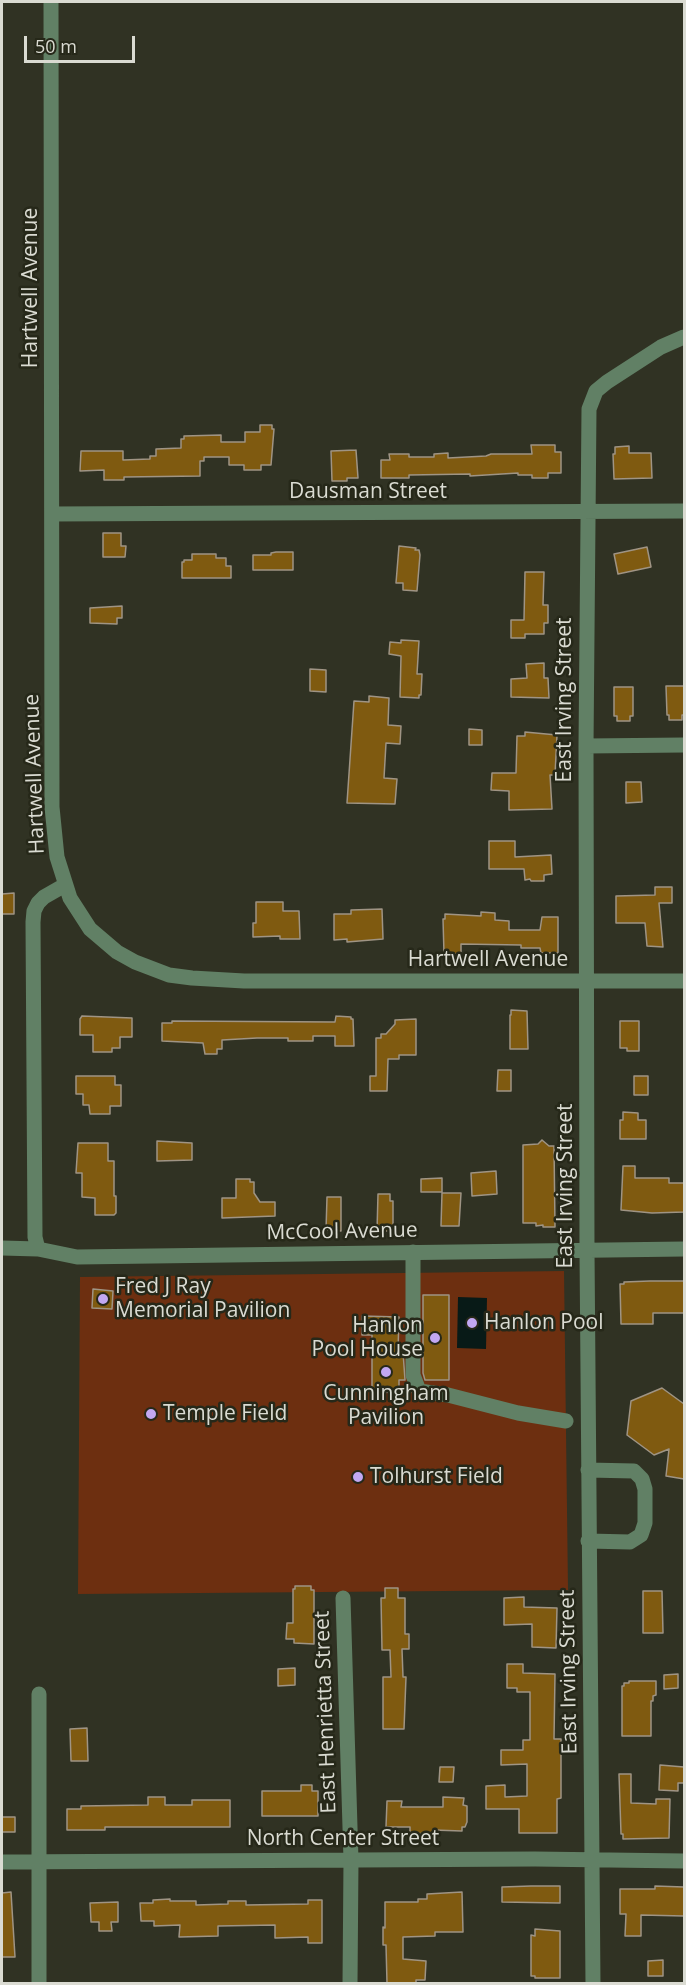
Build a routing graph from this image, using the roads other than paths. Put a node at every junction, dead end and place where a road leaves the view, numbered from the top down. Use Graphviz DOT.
graph roads {
  1 [pos="51,2"];
  2 [pos="684,337"];
  3 [pos="587,511"];
  4 [pos="684,511"];
  5 [pos="52,514"];
  6 [pos="684,745"];
  7 [pos="586,746"];
  8 [pos="65,885"];
  9 [pos="586,981"];
  10 [pos="684,981"];
  11 [pos="2,1248"];
  12 [pos="38,1249"];
  13 [pos="587,1250"];
  14 [pos="684,1250"];
  15 [pos="413,1252"];
  16 [pos="566,1421"];
  17 [pos="588,1470"];
  18 [pos="588,1541"];
  19 [pos="343,1598"];
  20 [pos="39,1694"];
  21 [pos="351,1860"];
  22 [pos="592,1861"];
  23 [pos="2,1862"];
  24 [pos="40,1862"];
  25 [pos="684,1862"];
  26 [pos="39,1983"];
  27 [pos="350,1983"];
  28 [pos="593,1983"];
  1 -- 5 [label="street, Hartwell Avenue"];
  2 -- 3 [label="street, East Irving Street"];
  3 -- 4 [label="street, Dausman Street"];
  3 -- 5 [label="street, Dausman Street"];
  3 -- 7 [label="street, East Irving Street"];
  5 -- 8 [label="street, Hartwell Avenue"];
  6 -- 7 [label="street"];
  7 -- 9 [label="street, East Irving Street"];
  8 -- 9 [label="street, Hartwell Avenue"];
  8 -- 12 [label="street"];
  9 -- 10 [label="street, Hartwell Avenue"];
  9 -- 13 [label="street, East Irving Street"];
  11 -- 12 [label="street, McCool Avenue"];
  12 -- 15 [label="street, McCool Avenue"];
  13 -- 14 [label="street, McCool Avenue"];
  13 -- 15 [label="street, McCool Avenue"];
  13 -- 17 [label="street, East Irving Street"];
  15 -- 16 [label="street"];
  17 -- 18 [label="street, East Irving Street"];
  17 -- 18 [label="street"];
  18 -- 22 [label="street, East Irving Street"];
  19 -- 21 [label="street, East Henrietta Street"];
  20 -- 24 [label="street"];
  21 -- 22 [label="street, North Center Street"];
  21 -- 24 [label="street, North Center Street"];
  21 -- 27 [label="street, East Henrietta Street"];
  22 -- 25 [label="street, North Center Street"];
  22 -- 28 [label="street, East Irving Street"];
  23 -- 24 [label="street, North Center Street"];
  24 -- 26 [label="street"];
}
